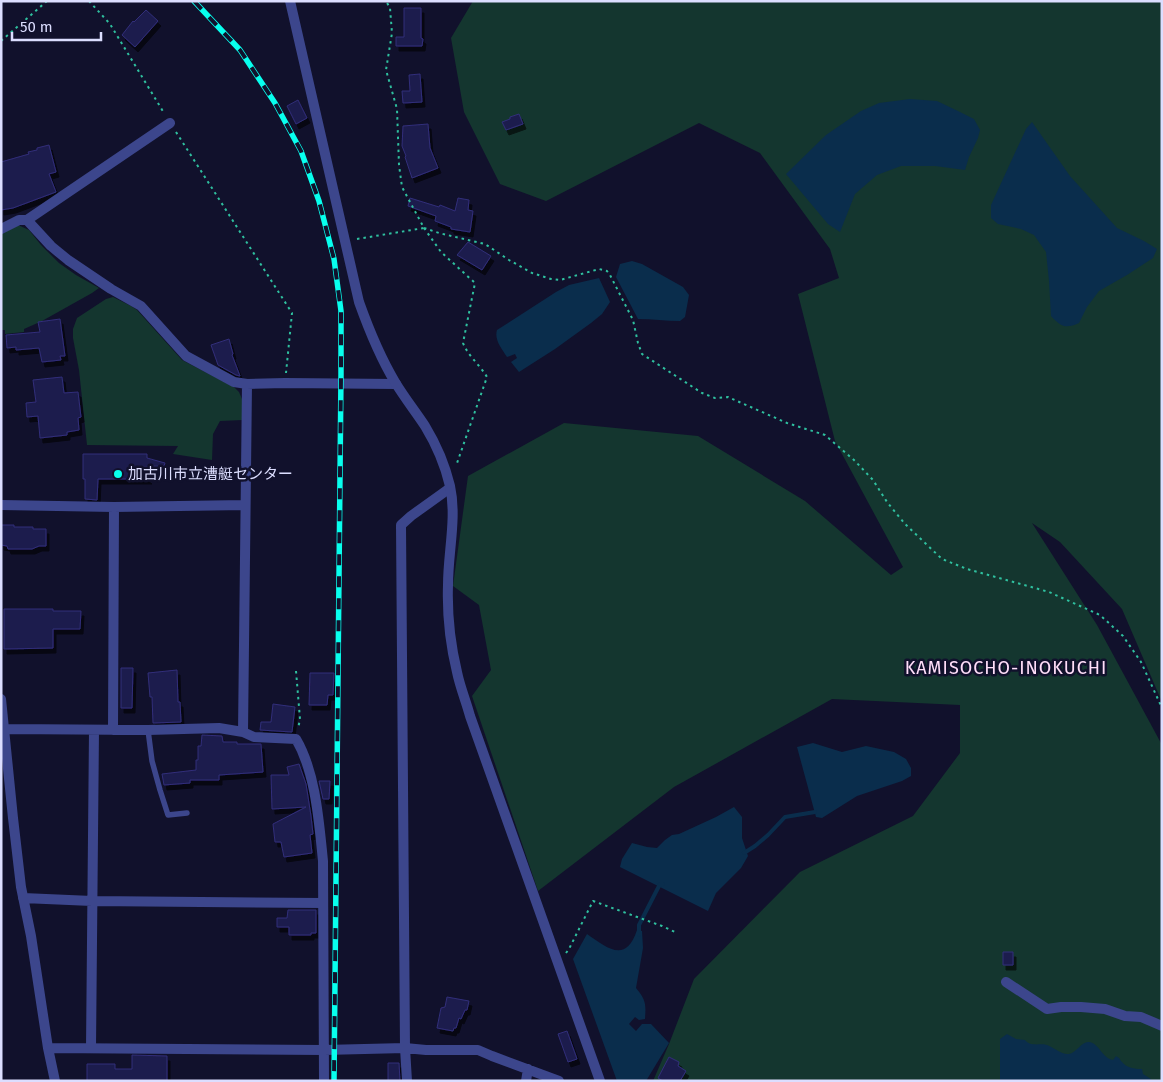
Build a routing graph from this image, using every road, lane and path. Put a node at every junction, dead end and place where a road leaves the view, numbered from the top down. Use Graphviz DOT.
graph roads {
  1 [pos="47,1"];
  2 [pos="89,1"];
  3 [pos="290,1"];
  4 [pos="386,1"];
  5 [pos="1,41"];
  6 [pos="170,123"];
  7 [pos="27,220"];
  8 [pos="424,228"];
  9 [pos="1,230"];
  10 [pos="344,241"];
  11 [pos="285,383"];
  12 [pos="246,384"];
  13 [pos="396,384"];
  14 [pos="447,477"];
  15 [pos="450,488"];
  16 [pos="1,505"];
  17 [pos="245,505"];
  18 [pos="114,507"];
  19 [pos="296,671"];
  20 [pos="1,699"];
  21 [pos="1162,708"];
  22 [pos="5,729"];
  23 [pos="94,730"];
  24 [pos="113,730"];
  25 [pos="148,730"];
  26 [pos="243,732"];
  27 [pos="296,739"];
  28 [pos="188,813"];
  29 [pos="23,898"];
  30 [pos="92,901"];
  31 [pos="323,903"];
  32 [pos="675,932"];
  33 [pos="558,963"];
  34 [pos="1006,982"];
  35 [pos="1162,1026"];
  36 [pos="48,1048"];
  37 [pos="91,1048"];
  38 [pos="406,1048"];
  39 [pos="324,1050"];
  40 [pos="528,1069"];
  41 [pos="55,1081"];
  42 [pos="324,1081"];
  43 [pos="407,1081"];
  44 [pos="526,1081"];
  45 [pos="559,1081"];
  46 [pos="600,1081"];
  1 -- 5 [label="path"];
  2 -- 6 [label="path"];
  3 -- 10 [label="street"];
  4 -- 8 [label="path"];
  6 -- 7 [label="street"];
  6 -- 11 [label="path"];
  7 -- 9 [label="street"];
  7 -- 12 [label="street"];
  8 -- 10 [label="path"];
  8 -- 14 [label="path"];
  8 -- 21 [label="path"];
  10 -- 13 [label="street"];
  11 -- 12 [label="street"];
  11 -- 13 [label="street"];
  12 -- 17 [label="street"];
  13 -- 14 [label="street"];
  14 -- 15 [label="street"];
  15 -- 33 [label="street"];
  15 -- 38 [label="street"];
  16 -- 18 [label="street"];
  17 -- 18 [label="street"];
  17 -- 26 [label="street"];
  18 -- 24 [label="street"];
  19 -- 27 [label="path"];
  20 -- 22 [label="street"];
  22 -- 23 [label="street"];
  22 -- 29 [label="street"];
  23 -- 24 [label="street"];
  23 -- 30 [label="street"];
  24 -- 25 [label="street"];
  25 -- 26 [label="street"];
  25 -- 28 [label="lane"];
  26 -- 27 [label="street"];
  27 -- 31 [label="street"];
  29 -- 30 [label="street"];
  29 -- 36 [label="street"];
  30 -- 31 [label="street"];
  30 -- 37 [label="street"];
  31 -- 39 [label="street"];
  32 -- 33 [label="path"];
  33 -- 46 [label="street"];
  34 -- 35 [label="street"];
  36 -- 37 [label="street"];
  36 -- 41 [label="street"];
  37 -- 39 [label="street"];
  38 -- 39 [label="street"];
  38 -- 40 [label="street"];
  38 -- 43 [label="street"];
  39 -- 42 [label="street"];
  40 -- 44 [label="street"];
  40 -- 45 [label="street"];
}
